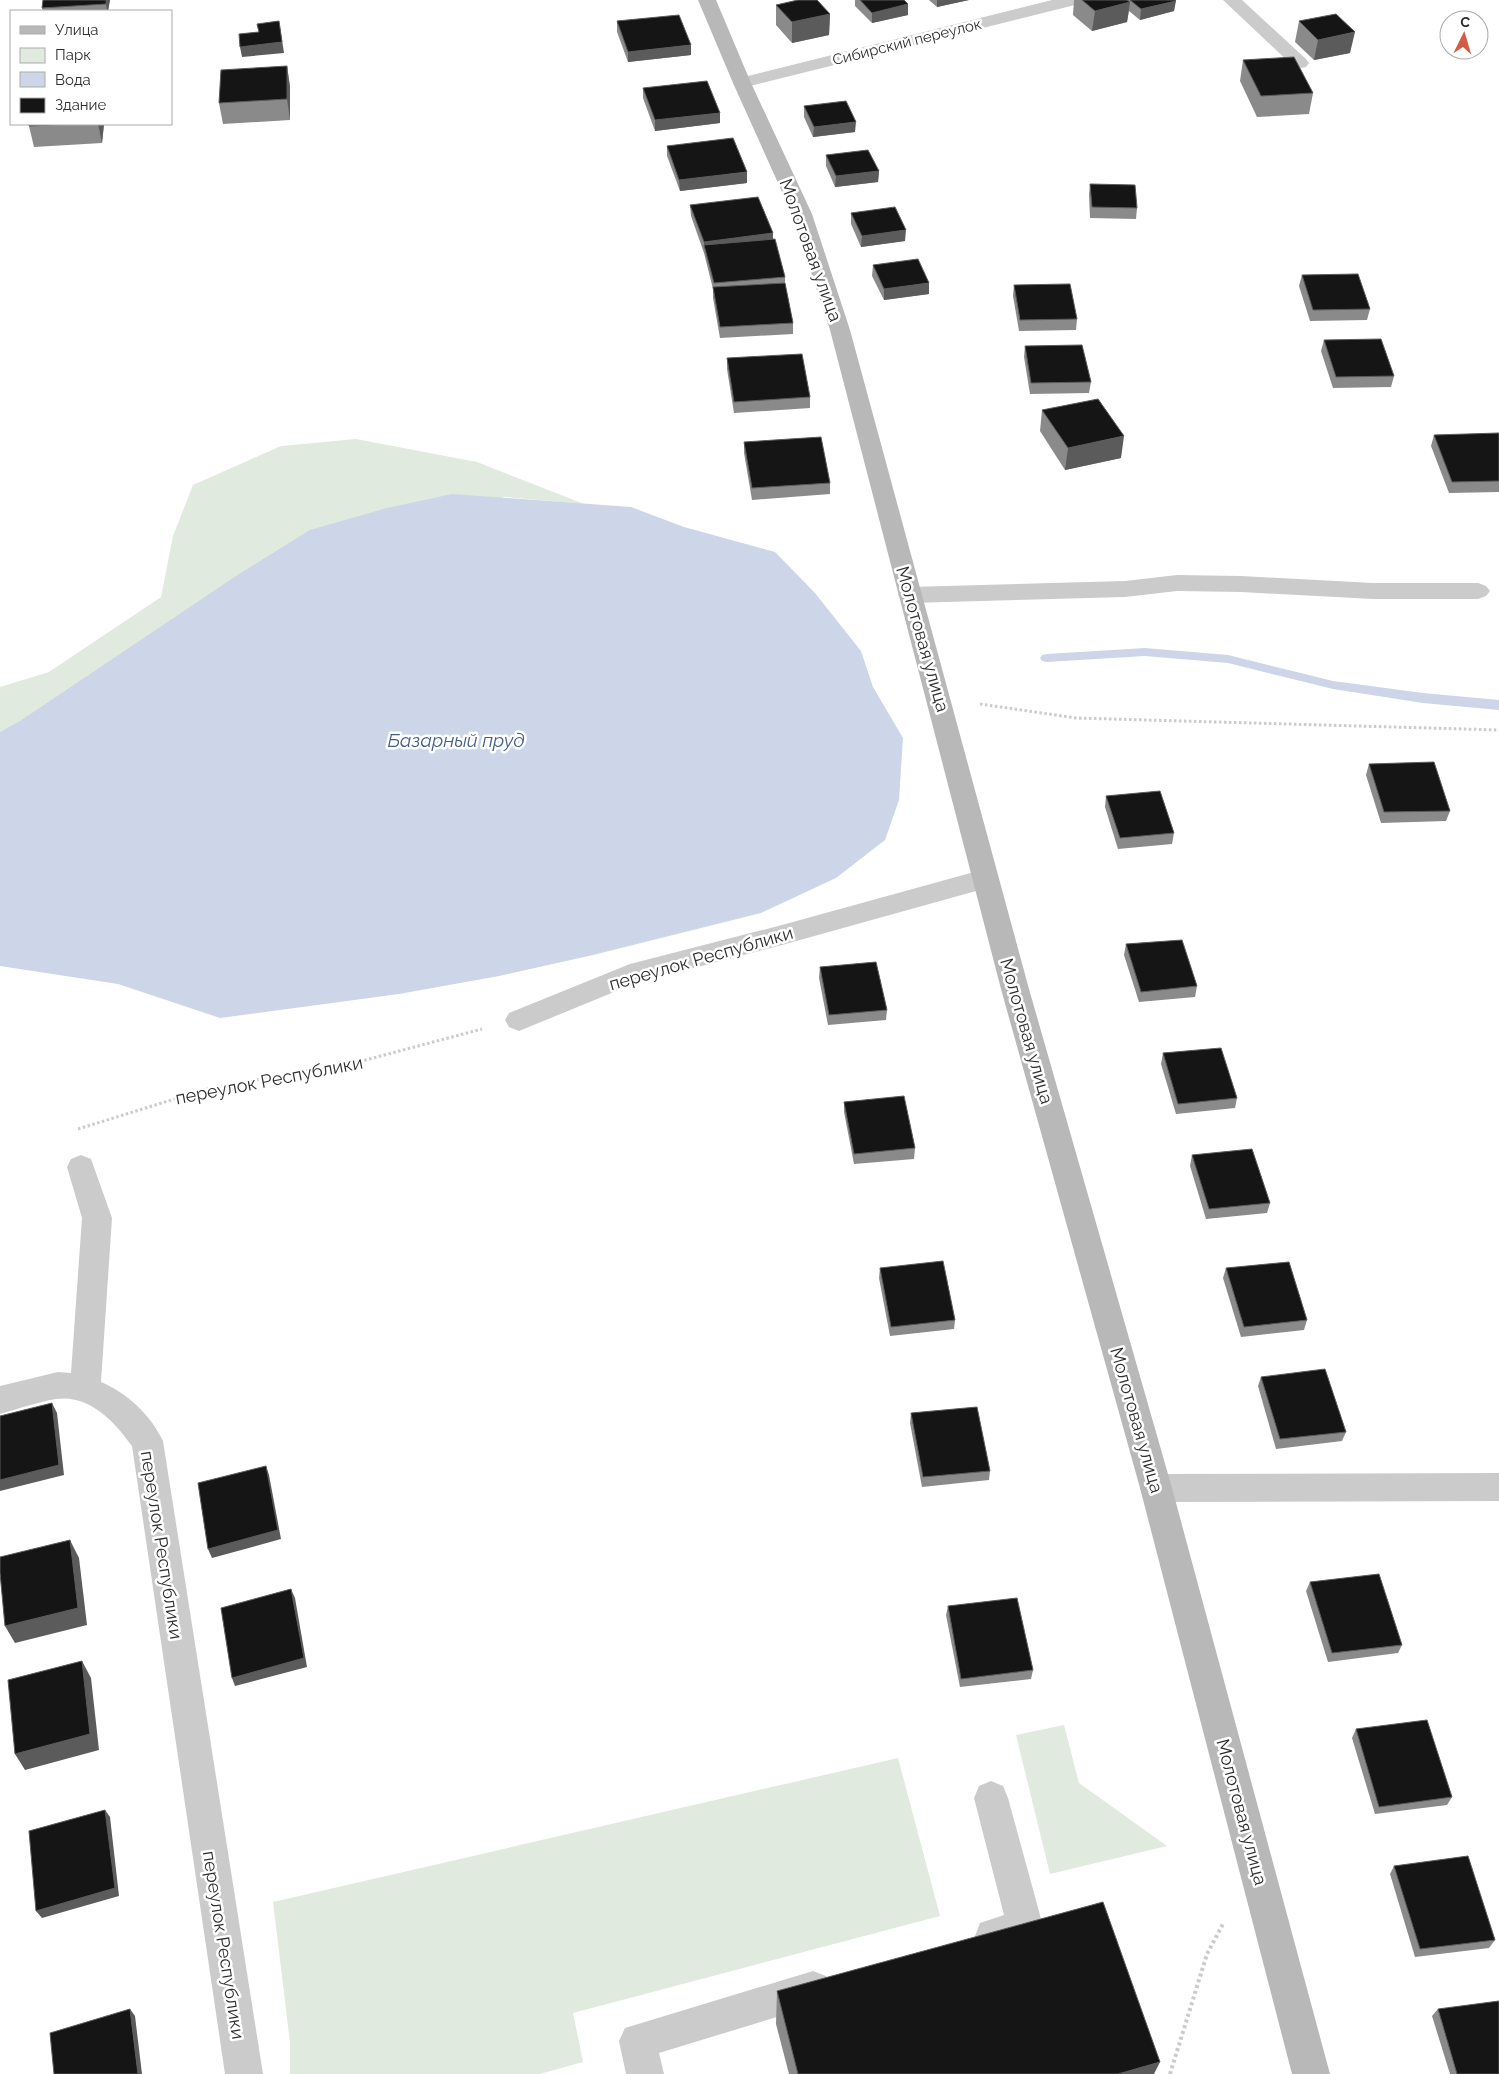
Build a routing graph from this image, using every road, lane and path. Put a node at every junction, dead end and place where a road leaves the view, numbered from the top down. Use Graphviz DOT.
graph roads {
  1 [pos="708,0"];
  2 [pos="1073,0"];
  3 [pos="1232,0"];
  4 [pos="1300,63"];
  5 [pos="742,83"];
  6 [pos="1478,591"];
  7 [pos="910,595"];
  8 [pos="940,698"];
  9 [pos="1499,730"];
  10 [pos="986,879"];
  11 [pos="519,1020"];
  12 [pos="81,1167"];
  13 [pos="85,1389"];
  14 [pos="0,1400"];
  15 [pos="1499,1487"];
  16 [pos="1156,1488"];
  17 [pos="991,1798"];
  18 [pos="1255,1863"];
  19 [pos="959,1946"];
  20 [pos="846,1979"];
  21 [pos="244,2074"];
  22 [pos="645,2074"];
  23 [pos="1170,2074"];
  24 [pos="1311,2074"];
  1 -- 5 [label="street, Молотовая улица"];
  2 -- 5 [label="street, Сибирский переулок"];
  3 -- 4 [label="street"];
  5 -- 7 [label="street, Молотовая улица"];
  6 -- 7 [label="street"];
  7 -- 8 [label="street, Молотовая улица"];
  8 -- 9 [label="path"];
  8 -- 10 [label="street, Молотовая улица"];
  10 -- 11 [label="street, переулок Республики"];
  10 -- 16 [label="street, Молотовая улица"];
  11 -- 12 [label="path, переулок Республики"];
  12 -- 13 [label="street"];
  13 -- 14 [label="street, переулок Республики"];
  13 -- 21 [label="street, переулок Республики"];
  15 -- 16 [label="street"];
  16 -- 18 [label="street, Молотовая улица"];
  17 -- 19 [label="street"];
  18 -- 23 [label="path"];
  18 -- 24 [label="street, Молотовая улица"];
  20 -- 22 [label="street"];
}
